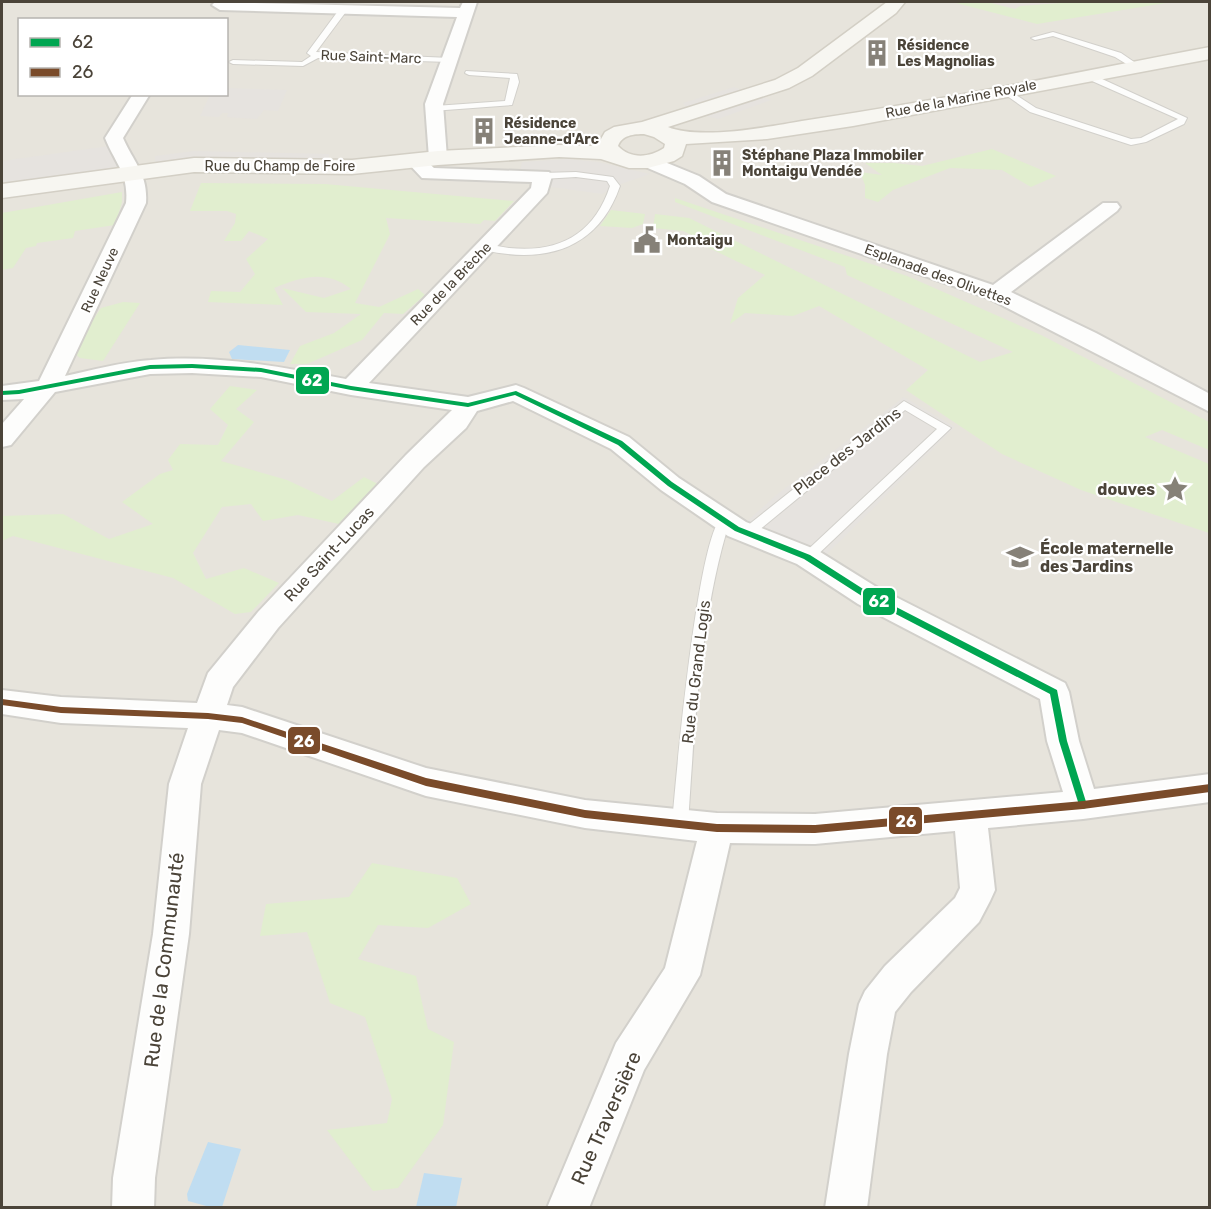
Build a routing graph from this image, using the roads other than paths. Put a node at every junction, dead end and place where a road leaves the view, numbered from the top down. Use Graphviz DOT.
graph roads {
  1 [pos="896,2"];
  2 [pos="218,6"];
  3 [pos="467,7"];
  4 [pos="344,9"];
  5 [pos="1035,38"];
  6 [pos="1209,52"];
  7 [pos="317,56"];
  8 [pos="450,60"];
  9 [pos="233,62"];
  10 [pos="1136,66"];
  11 [pos="469,73"];
  12 [pos="1086,75"];
  13 [pos="1004,91"];
  14 [pos="141,96"];
  15 [pos="435,109"];
  16 [pos="685,115"];
  17 [pos="644,128"];
  18 [pos="672,144"];
  19 [pos="612,148"];
  20 [pos="438,158"];
  21 [pos="415,161"];
  22 [pos="650,162"];
  23 [pos="134,173"];
  24 [pos="542,176"];
  25 [pos="692,180"];
  26 [pos="2,191"];
  27 [pos="1110,207"];
  28 [pos="487,248"];
  29 [pos="996,293"];
  30 [pos="49,385"];
  31 [pos="351,388"];
  32 [pos="2,393"];
  33 [pos="1209,404"];
  34 [pos="468,405"];
  35 [pos="2,439"];
  36 [pos="736,526"];
  37 [pos="807,557"];
  38 [pos="2,702"];
  39 [pos="208,716"];
  40 [pos="1209,788"];
  41 [pos="1083,805"];
  42 [pos="970,815"];
  43 [pos="680,825"];
  44 [pos="717,828"];
  45 [pos="133,1208"];
  46 [pos="568,1208"];
  47 [pos="846,1208"];
  1 -- 16 [label="main road"];
  2 -- 4 [label="street"];
  3 -- 4 [label="street"];
  3 -- 8 [label="street"];
  4 -- 7 [label="lane, Rue Saint-Marc"];
  5 -- 10 [label="lane"];
  6 -- 10 [label="main road, Rue de la Marine Royale"];
  7 -- 8 [label="lane, Rue Saint-Marc"];
  7 -- 9 [label="lane"];
  8 -- 15 [label="street"];
  10 -- 12 [label="main road, Rue de la Marine Royale"];
  11 -- 15 [label="lane"];
  12 -- 13 [label="main road, Rue de la Marine Royale"];
  12 -- 13 [label="lane"];
  13 -- 18 [label="main road, Rue de la Marine Royale"];
  14 -- 23 [label="street"];
  15 -- 20 [label="street"];
  16 -- 17 [label="main road"];
  16 -- 18 [label="main road"];
  17 -- 18 [label="main road"];
  17 -- 19 [label="main road"];
  18 -- 22 [label="main road, Rue de la Marine Royale"];
  18 -- 25 [label="street, Esplanade des Olivettes"];
  19 -- 20 [label="main road, Rue du Champ de Foire"];
  19 -- 22 [label="main road, Rue du Champ de Foire"];
  20 -- 21 [label="main road, Rue du Champ de Foire"];
  21 -- 23 [label="main road, Rue du Champ de Foire"];
  21 -- 24 [label="street"];
  22 -- 25 [label="street, Esplanade des Olivettes"];
  23 -- 26 [label="main road, Rue du Champ de Foire"];
  23 -- 30 [label="street, Rue Neuve"];
  24 -- 28 [label="street, Rue de la Brèche"];
  24 -- 28 [label="lane"];
  25 -- 29 [label="street, Esplanade des Olivettes"];
  27 -- 29 [label="street"];
  28 -- 31 [label="street, Rue de la Brèche"];
  29 -- 33 [label="street, Esplanade des Olivettes"];
  30 -- 31 [label="street"];
  30 -- 32 [label="street"];
  30 -- 35 [label="street, Rue Neuve"];
  31 -- 34 [label="street"];
  34 -- 36 [label="street"];
  34 -- 39 [label="street, Rue Saint-Lucas"];
  36 -- 37 [label="street"];
  36 -- 37 [label="lane, Place des Jardins"];
  36 -- 43 [label="lane, Rue du Grand Logis"];
  37 -- 41 [label="street"];
  38 -- 39 [label="street"];
  39 -- 43 [label="street"];
  39 -- 45 [label="street, Rue de la Communauté"];
  40 -- 41 [label="street"];
  41 -- 42 [label="street"];
  42 -- 44 [label="street"];
  42 -- 47 [label="street"];
  43 -- 44 [label="street"];
  44 -- 46 [label="street, Rue Traversière"];
}
